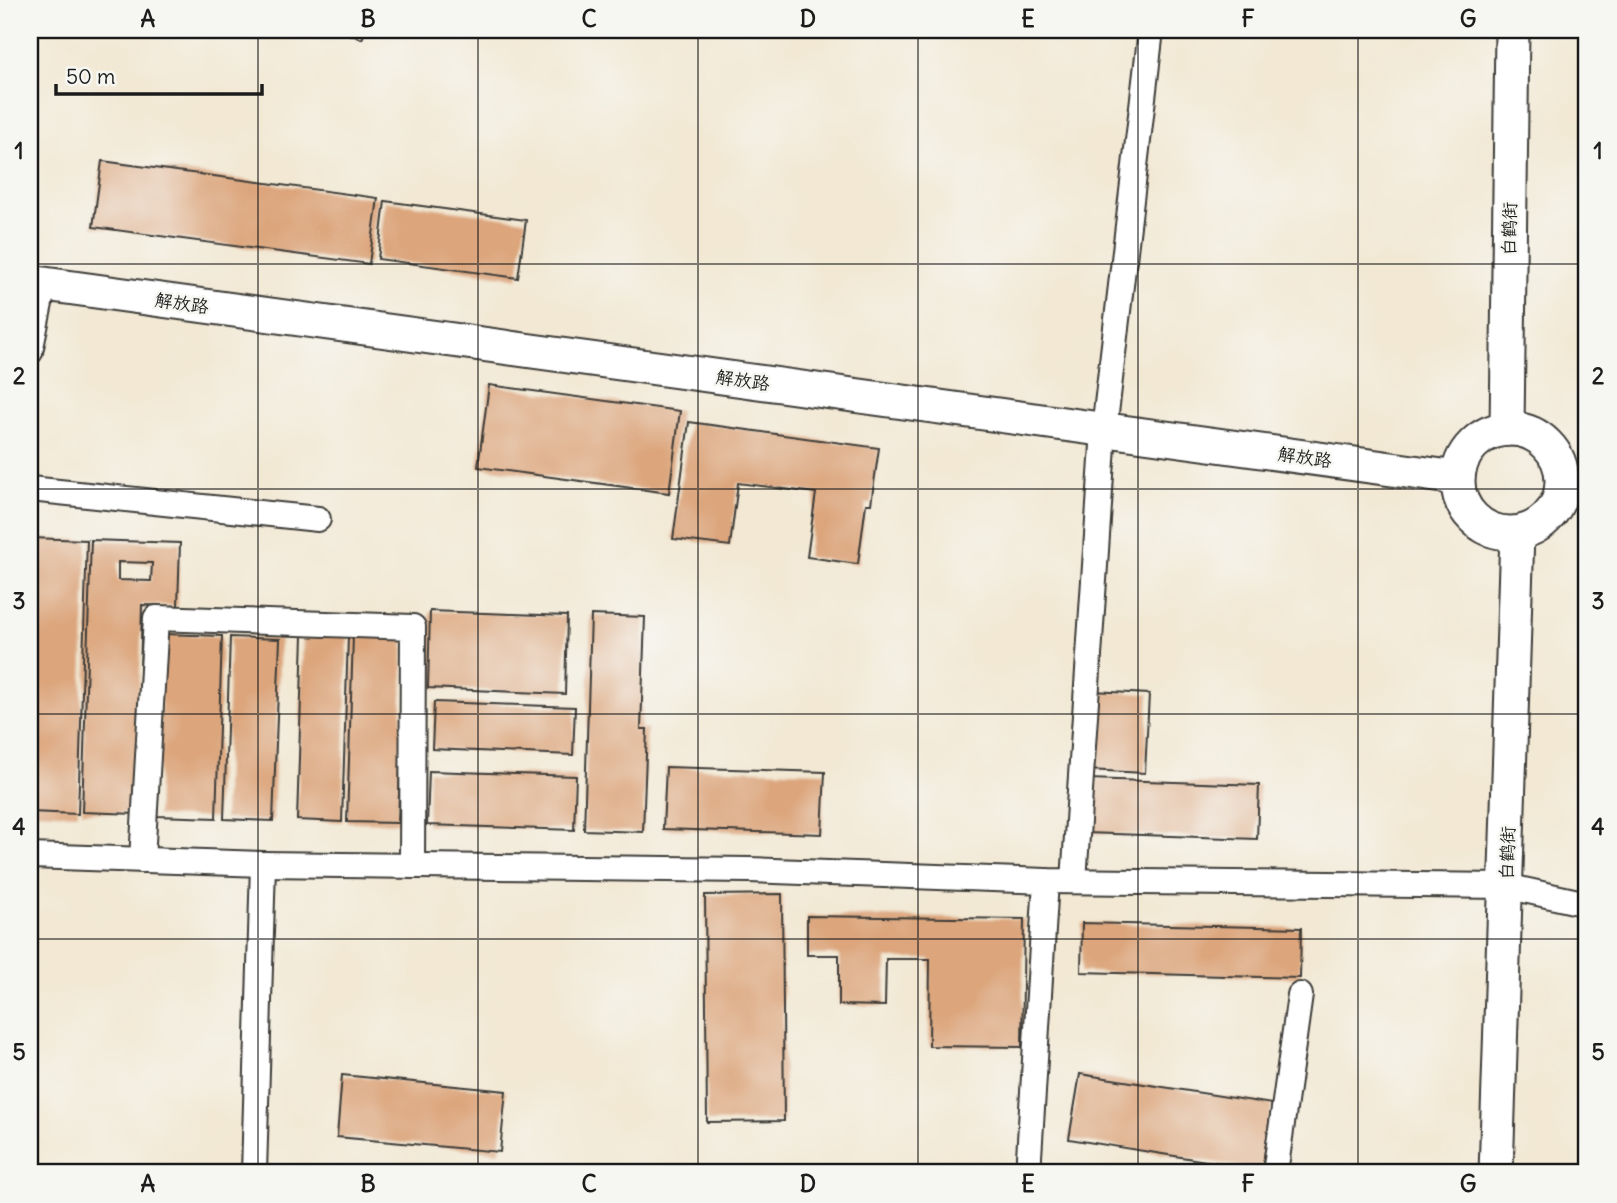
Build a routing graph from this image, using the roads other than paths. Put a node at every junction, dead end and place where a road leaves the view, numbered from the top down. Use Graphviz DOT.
graph roads {
  1 [pos="1151,30"];
  2 [pos="1512,30"];
  3 [pos="37,283"];
  4 [pos="30,352"];
  5 [pos="1507,429"];
  6 [pos="1104,430"];
  7 [pos="1457,478"];
  8 [pos="30,489"];
  9 [pos="1574,501"];
  10 [pos="318,519"];
  11 [pos="1517,534"];
  12 [pos="30,856"];
  13 [pos="142,860"];
  14 [pos="263,864"];
  15 [pos="412,866"];
  16 [pos="1046,881"];
  17 [pos="1074,881"];
  18 [pos="1506,886"];
  19 [pos="1587,904"];
  20 [pos="1300,995"];
  21 [pos="254,1173"];
  22 [pos="1028,1173"];
  23 [pos="1275,1173"];
  24 [pos="1496,1173"];
  1 -- 6 [label="street"];
  2 -- 5 [label="street, 白鹤街"];
  3 -- 4 [label="street"];
  3 -- 6 [label="street, 解放路"];
  5 -- 7 [label="street"];
  5 -- 9 [label="street"];
  6 -- 7 [label="street, 解放路"];
  6 -- 17 [label="street"];
  7 -- 11 [label="street"];
  8 -- 10 [label="street"];
  9 -- 11 [label="street"];
  11 -- 18 [label="street, 白鹤街"];
  12 -- 13 [label="street"];
  13 -- 14 [label="street"];
  13 -- 15 [label="street"];
  14 -- 15 [label="street"];
  14 -- 21 [label="street"];
  15 -- 16 [label="street"];
  16 -- 17 [label="street"];
  16 -- 22 [label="street"];
  17 -- 18 [label="street"];
  18 -- 19 [label="street"];
  18 -- 24 [label="street, 白鹤街"];
  20 -- 23 [label="street"];
}
